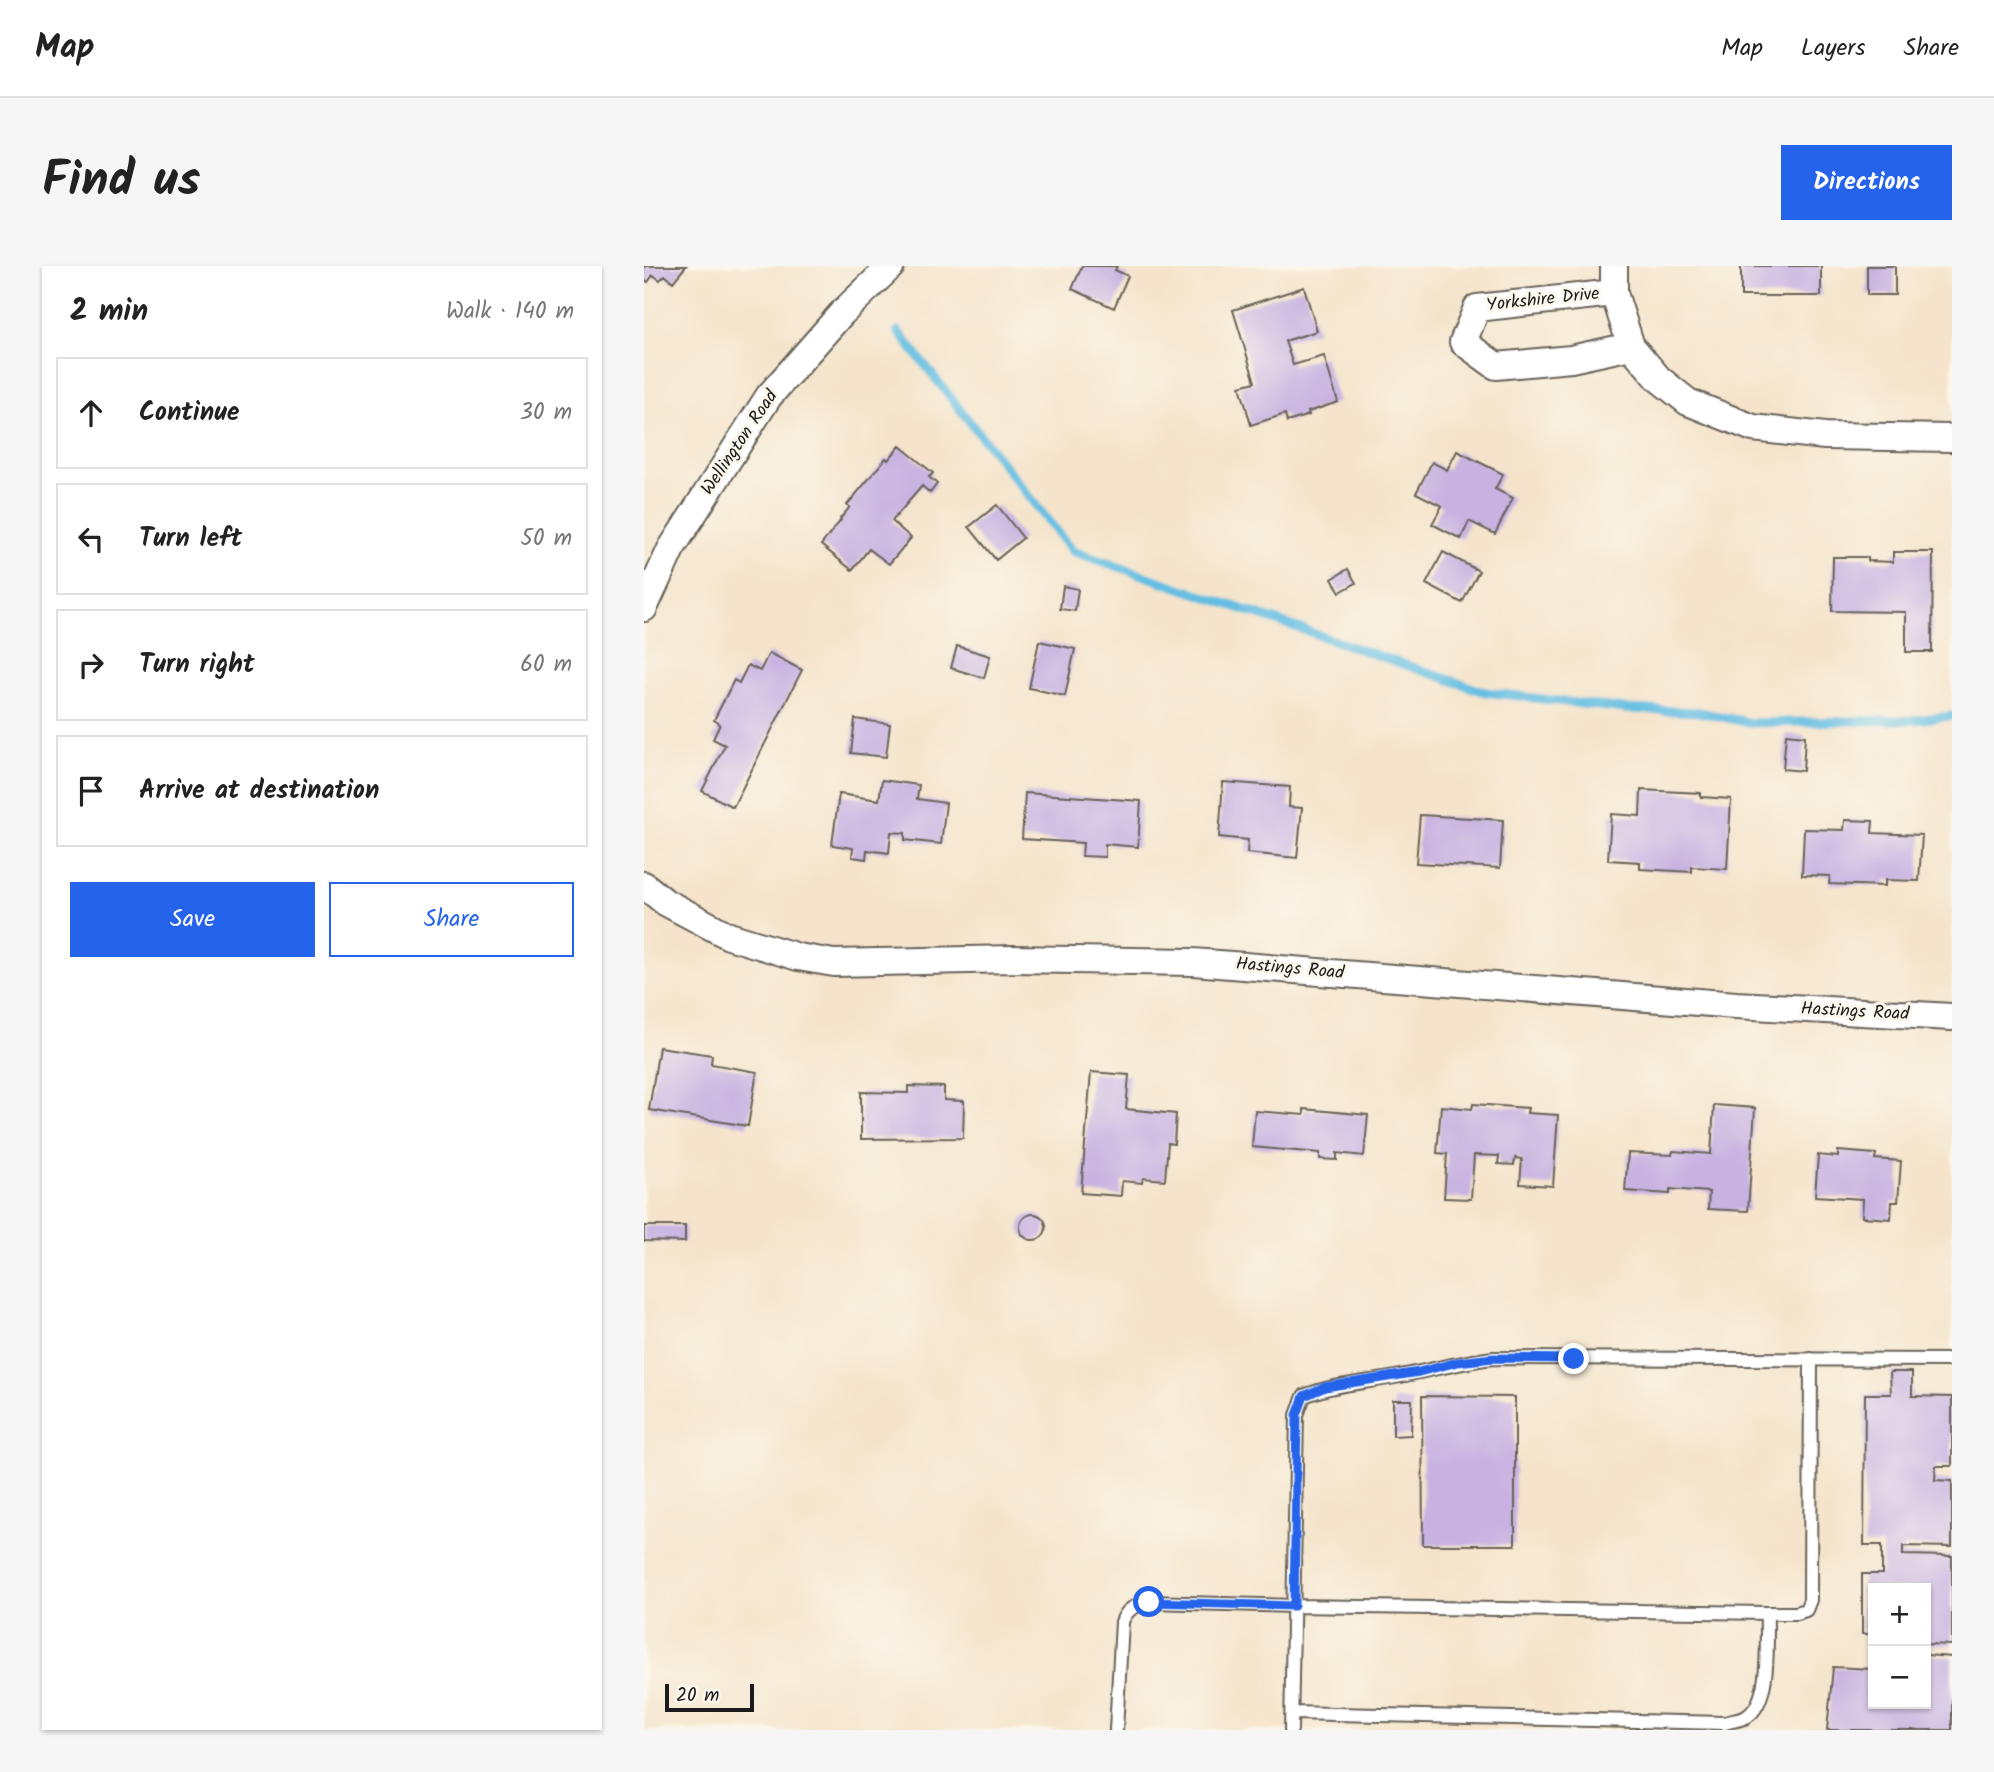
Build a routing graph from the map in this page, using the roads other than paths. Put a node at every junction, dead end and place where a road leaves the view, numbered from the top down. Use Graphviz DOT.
graph roads {
  1 [pos="891,266"];
  2 [pos="1614,266"];
  3 [pos="1614,293"];
  4 [pos="1631,346"];
  5 [pos="1952,438"];
  6 [pos="644,608"];
  7 [pos="644,885"];
  8 [pos="1952,1017"];
  9 [pos="1811,1359"];
  10 [pos="1952,1360"];
  11 [pos="1294,1606"];
  12 [pos="1767,1613"];
  13 [pos="1292,1713"];
  14 [pos="1116,1730"];
  15 [pos="1292,1730"];
  1 -- 6 [label="street, Wellington Road"];
  2 -- 3 [label="street, Yorkshire Drive"];
  3 -- 4 [label="street, Yorkshire Drive"];
  3 -- 4 [label="street, Yorkshire Drive"];
  4 -- 5 [label="street, Yorkshire Drive"];
  7 -- 8 [label="street, Hastings Road"];
  9 -- 10 [label="lane"];
  9 -- 11 [label="lane"];
  9 -- 12 [label="lane"];
  11 -- 12 [label="lane"];
  11 -- 13 [label="lane"];
  11 -- 14 [label="lane"];
  12 -- 13 [label="lane"];
  13 -- 15 [label="lane"];
}
